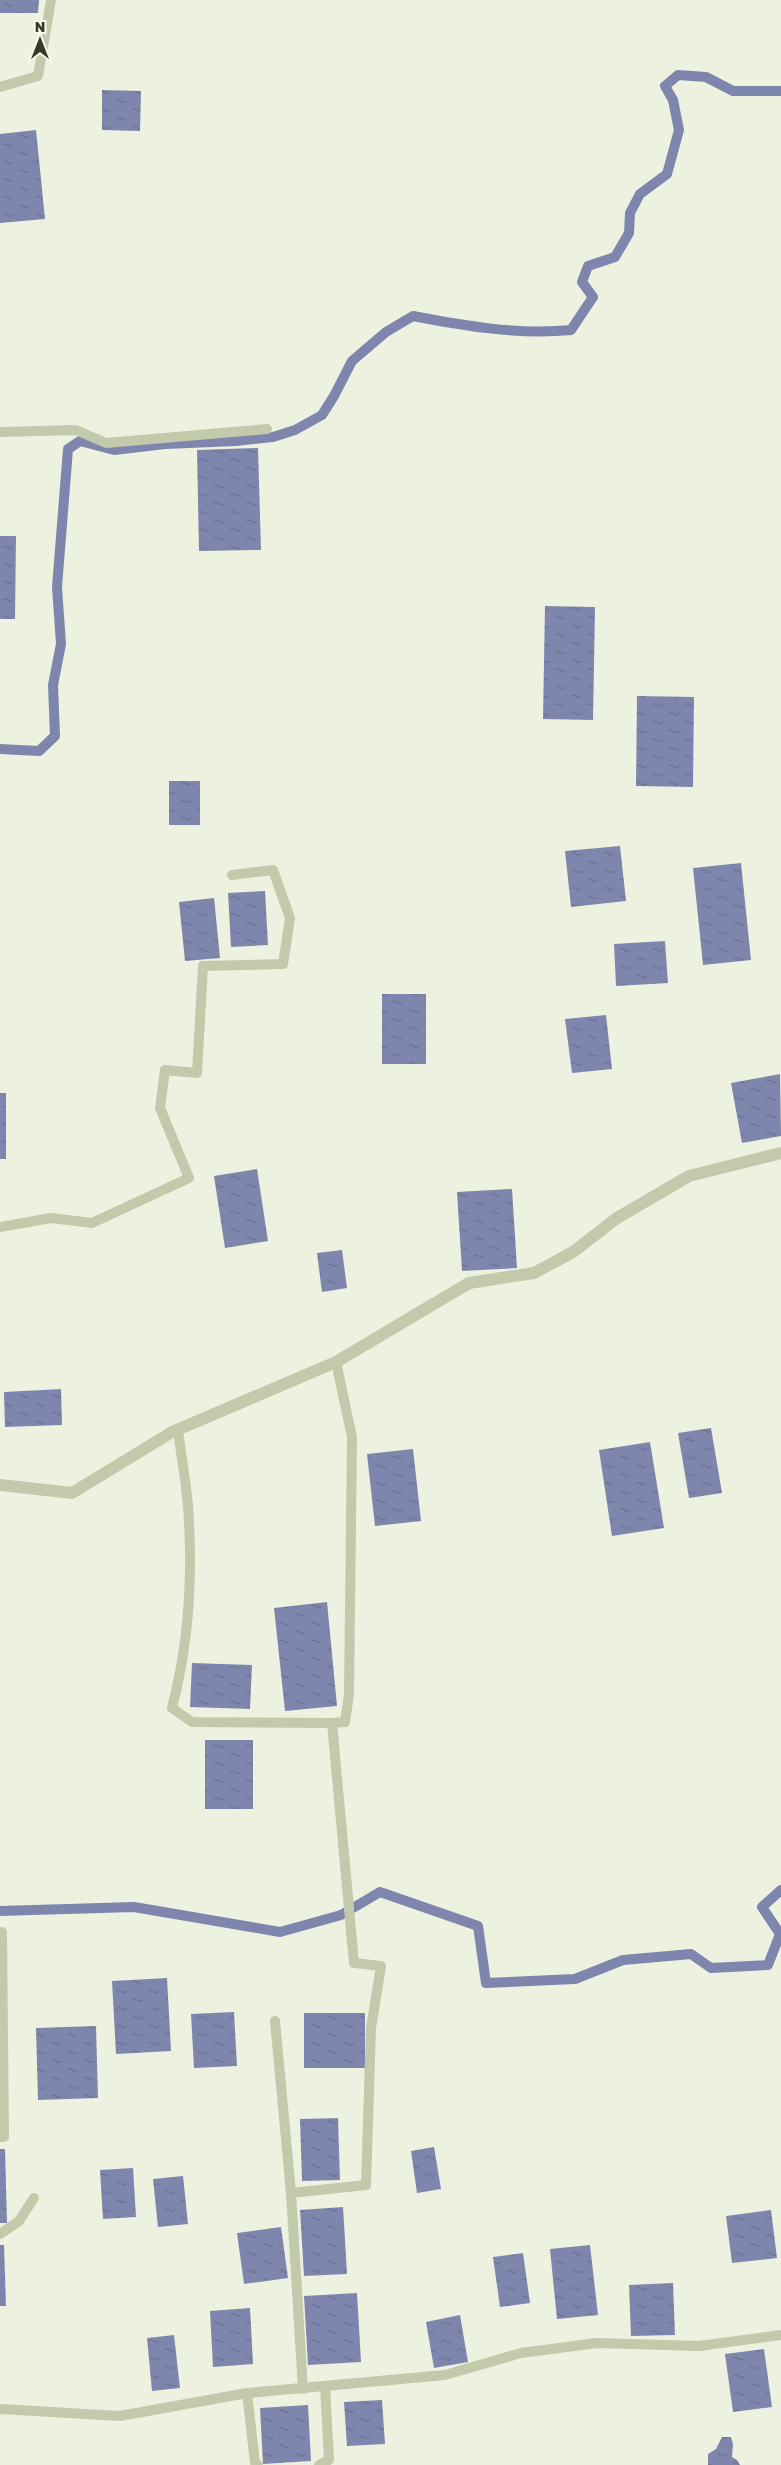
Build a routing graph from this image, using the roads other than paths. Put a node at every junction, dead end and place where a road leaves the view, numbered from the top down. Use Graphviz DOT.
graph roads {
  1 [pos="51,0"];
  2 [pos="0,87"];
  3 [pos="267,429"];
  4 [pos="0,432"];
  5 [pos="232,875"];
  6 [pos="781,1153"];
  7 [pos="0,1227"];
  8 [pos="336,1362"];
  9 [pos="178,1430"];
  10 [pos="0,1485"];
  11 [pos="332,1723"];
  12 [pos="2,1932"];
  13 [pos="275,2021"];
  14 [pos="0,2137"];
  15 [pos="291,2193"];
  16 [pos="34,2198"];
  17 [pos="0,2234"];
  18 [pos="781,2335"];
  19 [pos="325,2386"];
  20 [pos="303,2388"];
  21 [pos="247,2393"];
  22 [pos="0,2409"];
  23 [pos="326,2463"];
  24 [pos="258,2465"];
  1 -- 2 [label="street"];
  3 -- 4 [label="street"];
  5 -- 7 [label="street"];
  6 -- 8 [label="street"];
  8 -- 9 [label="street"];
  8 -- 11 [label="street"];
  9 -- 10 [label="street"];
  9 -- 11 [label="street"];
  11 -- 15 [label="street"];
  12 -- 14 [label="street"];
  13 -- 15 [label="street"];
  15 -- 20 [label="street"];
  16 -- 17 [label="street"];
  18 -- 19 [label="street"];
  19 -- 20 [label="street"];
  19 -- 23 [label="street"];
  20 -- 21 [label="street"];
  21 -- 22 [label="street"];
  21 -- 24 [label="street"];
}
